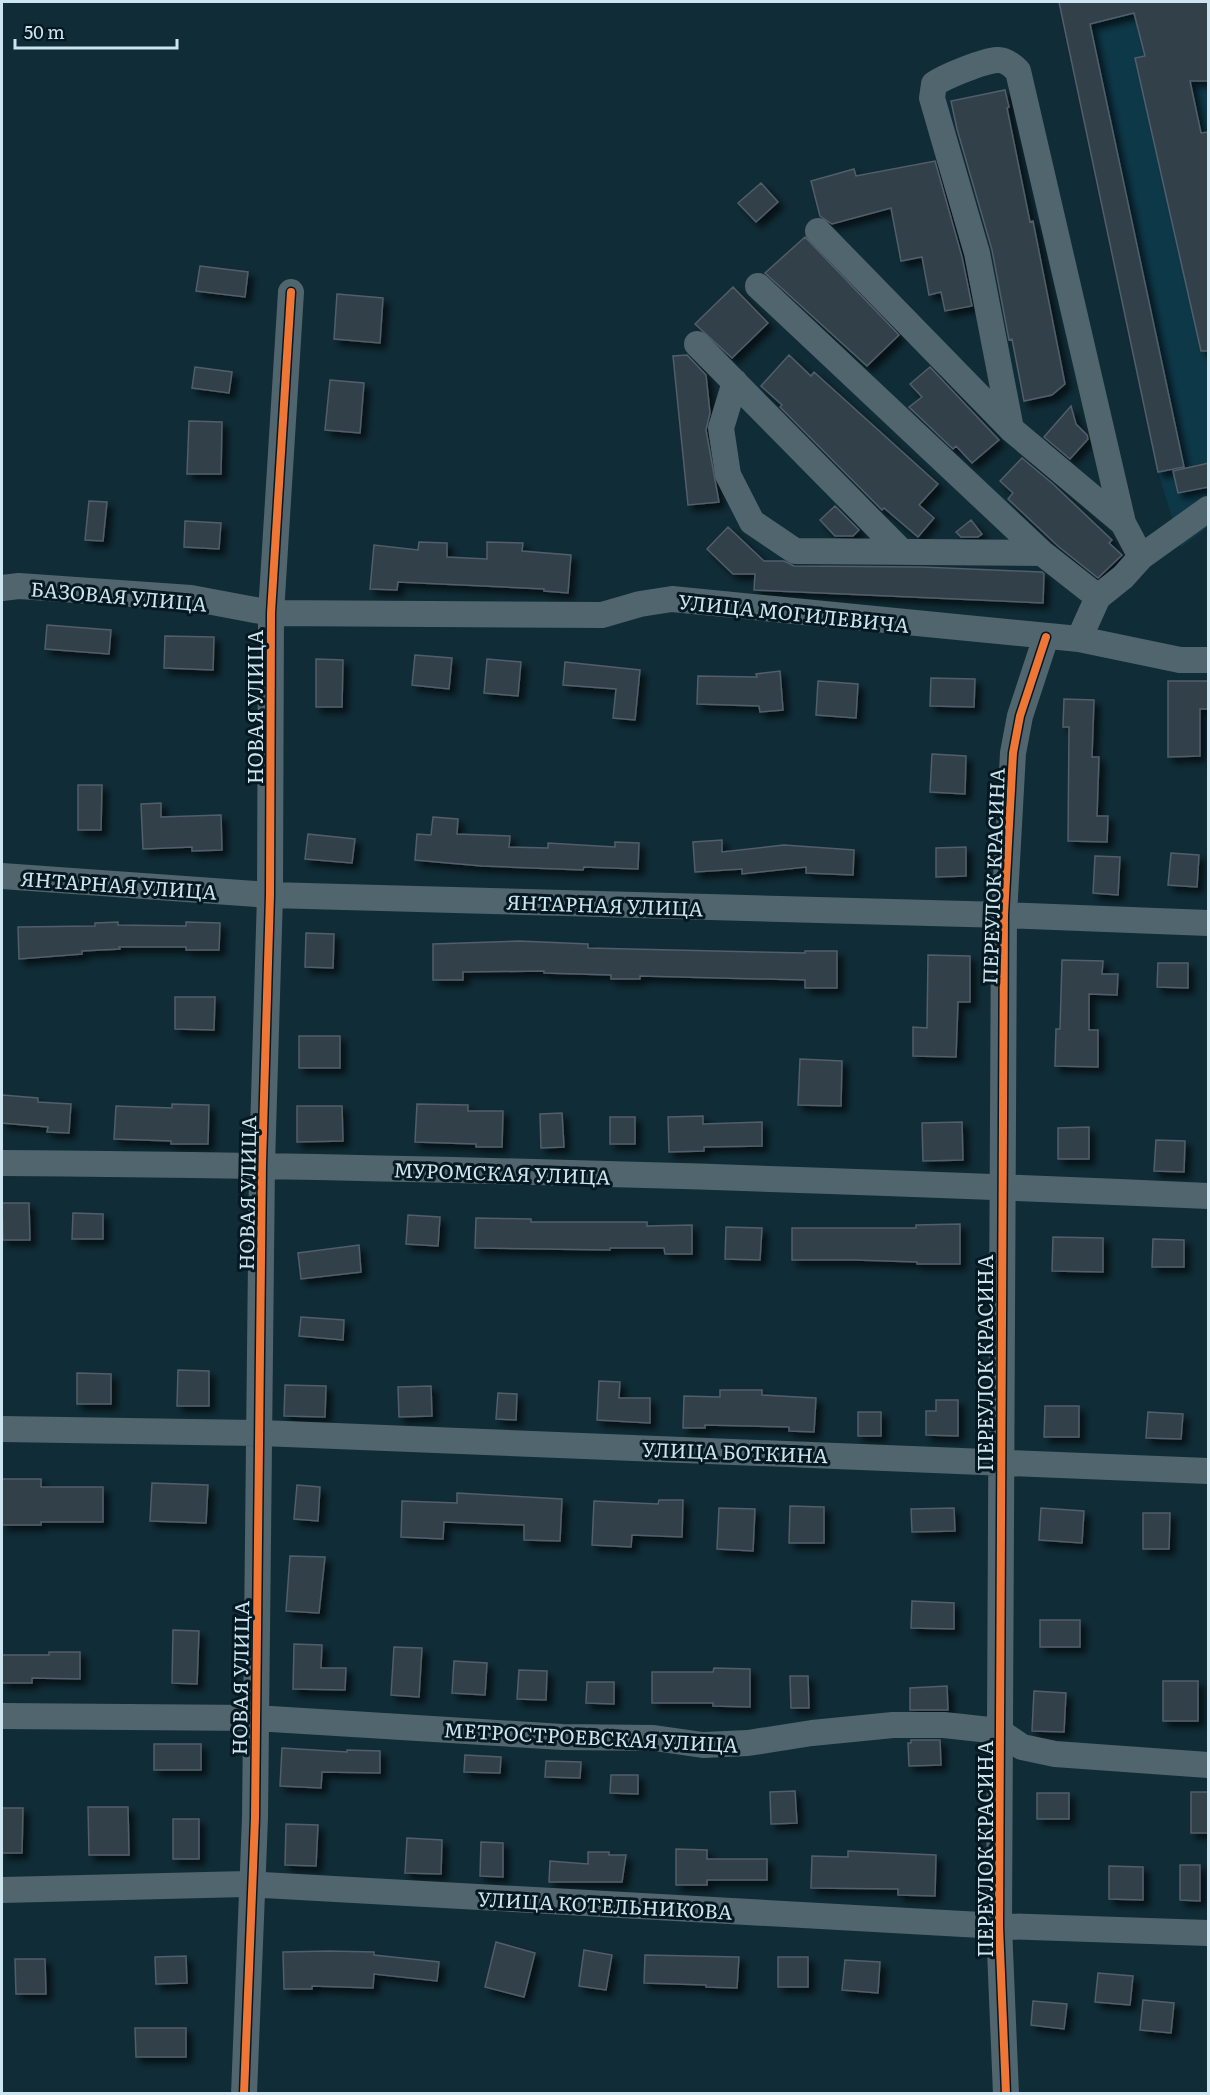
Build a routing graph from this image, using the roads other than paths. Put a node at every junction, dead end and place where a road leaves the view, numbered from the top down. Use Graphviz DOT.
graph roads {
  1 [pos="818,231"];
  2 [pos="758,286"];
  3 [pos="291,292"];
  4 [pos="697,344"];
  5 [pos="735,382"];
  6 [pos="1011,429"];
  7 [pos="1209,509"];
  8 [pos="1123,523"];
  9 [pos="902,551"];
  10 [pos="1042,553"];
  11 [pos="1141,557"];
  12 [pos="2,588"];
  13 [pos="1098,597"];
  14 [pos="271,614"];
  15 [pos="1046,637"];
  16 [pos="1079,639"];
  17 [pos="1209,660"];
  18 [pos="2,876"];
  19 [pos="270,895"];
  20 [pos="1004,915"];
  21 [pos="1209,923"];
  22 [pos="2,1163"];
  23 [pos="262,1165"];
  24 [pos="1002,1187"];
  25 [pos="1209,1196"];
  26 [pos="2,1429"];
  27 [pos="261,1433"];
  28 [pos="1000,1462"];
  29 [pos="1209,1471"];
  30 [pos="2,1716"];
  31 [pos="255,1718"];
  32 [pos="999,1731"];
  33 [pos="1209,1765"];
  34 [pos="252,1885"];
  35 [pos="2,1890"];
  36 [pos="999,1926"];
  37 [pos="1209,1933"];
  38 [pos="244,2094"];
  39 [pos="1006,2094"];
  1 -- 6 [label="street"];
  2 -- 10 [label="street"];
  3 -- 14 [label="street, НОВАЯ УЛИЦА"];
  4 -- 5 [label="street"];
  5 -- 9 [label="street"];
  5 -- 9 [label="street"];
  6 -- 8 [label="street"];
  6 -- 8 [label="street"];
  7 -- 11 [label="street"];
  8 -- 11 [label="street"];
  9 -- 10 [label="street"];
  10 -- 13 [label="street"];
  11 -- 13 [label="street"];
  12 -- 14 [label="street, БАЗОВАЯ УЛИЦА"];
  13 -- 16 [label="street"];
  14 -- 15 [label="street, УЛИЦА МОГИЛЕВИЧА"];
  14 -- 19 [label="street, НОВАЯ УЛИЦА"];
  15 -- 16 [label="street, УЛИЦА МОГИЛЕВИЧА"];
  15 -- 20 [label="street, ПЕРЕУЛОК КРАСИНА"];
  16 -- 17 [label="street, УЛИЦА МОГИЛЕВИЧА"];
  18 -- 19 [label="street, ЯНТАРНАЯ УЛИЦА"];
  19 -- 20 [label="street, ЯНТАРНАЯ УЛИЦА"];
  19 -- 23 [label="street, НОВАЯ УЛИЦА"];
  20 -- 21 [label="street, ЯНТАРНАЯ УЛИЦА"];
  20 -- 24 [label="street, ПЕРЕУЛОК КРАСИНА"];
  22 -- 23 [label="street, МУРОМСКАЯ УЛИЦА"];
  23 -- 24 [label="street, МУРОМСКАЯ УЛИЦА"];
  23 -- 27 [label="street, НОВАЯ УЛИЦА"];
  24 -- 25 [label="street, МУРОМСКАЯ УЛИЦА"];
  24 -- 28 [label="street, ПЕРЕУЛОК КРАСИНА"];
  26 -- 27 [label="street, УЛИЦА БОТКИНА"];
  27 -- 28 [label="street, УЛИЦА БОТКИНА"];
  27 -- 31 [label="street, НОВАЯ УЛИЦА"];
  28 -- 29 [label="street, УЛИЦА БОТКИНА"];
  28 -- 32 [label="street, ПЕРЕУЛОК КРАСИНА"];
  30 -- 31 [label="street, МЕТРОСТРОЕВСКАЯ УЛИЦА"];
  31 -- 32 [label="street, МЕТРОСТРОЕВСКАЯ УЛИЦА"];
  31 -- 34 [label="street, НОВАЯ УЛИЦА"];
  32 -- 33 [label="street, МЕТРОСТРОЕВСКАЯ УЛИЦА"];
  32 -- 36 [label="street, ПЕРЕУЛОК КРАСИНА"];
  34 -- 35 [label="street, УЛИЦА КОТЕЛЬНИКОВА"];
  34 -- 36 [label="street, УЛИЦА КОТЕЛЬНИКОВА"];
  34 -- 38 [label="street, НОВАЯ УЛИЦА"];
  36 -- 37 [label="street, УЛИЦА КОТЕЛЬНИКОВА"];
  36 -- 39 [label="street, ПЕРЕУЛОК КРАСИНА"];
}
